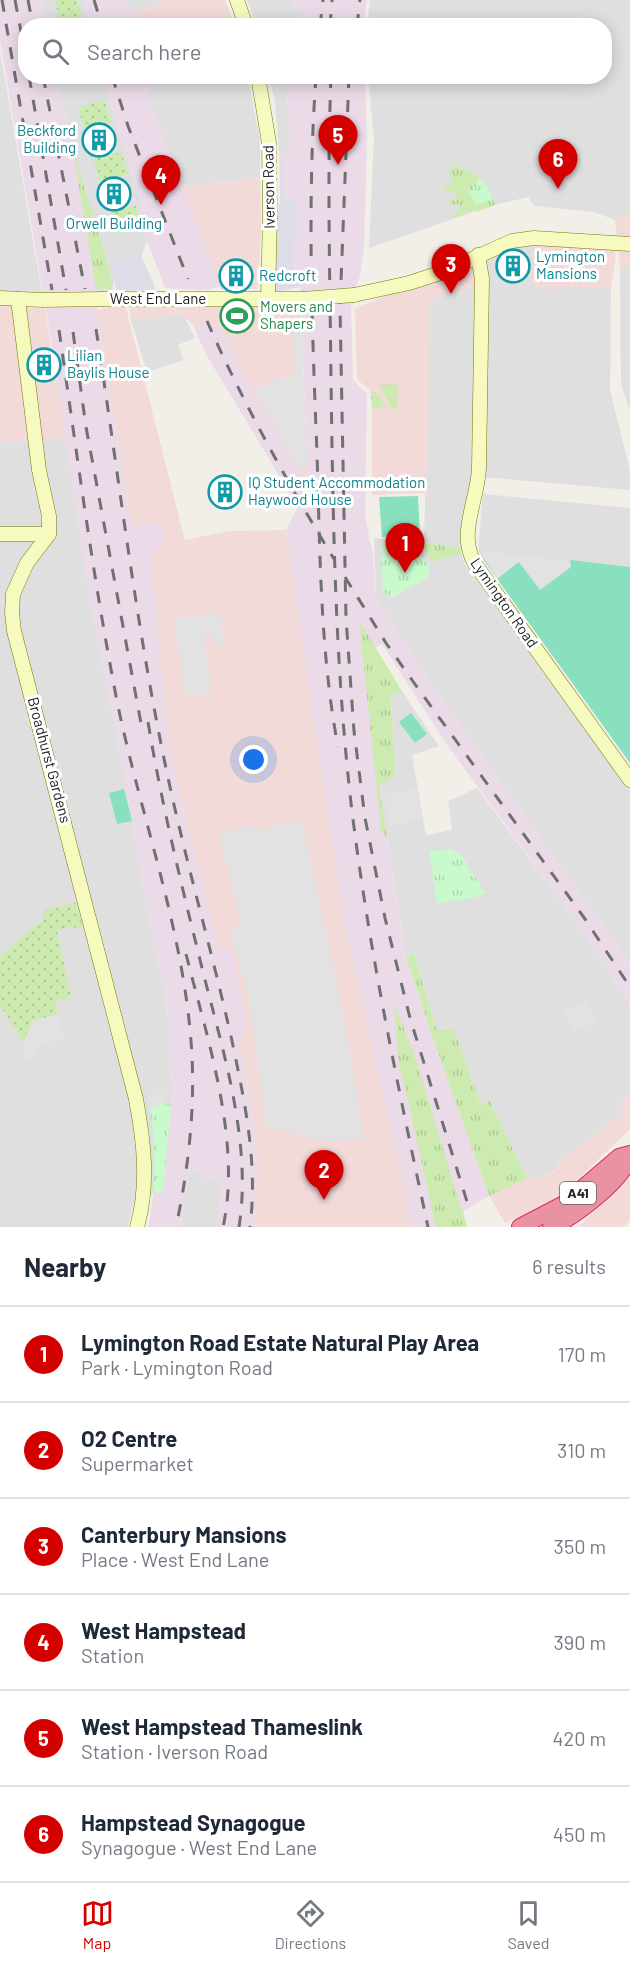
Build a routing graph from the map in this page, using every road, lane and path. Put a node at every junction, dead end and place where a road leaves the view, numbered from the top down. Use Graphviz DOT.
graph roads {
  1 [pos="237,0"];
  2 [pos="243,18"];
  3 [pos="259,84"];
  4 [pos="630,244"];
  5 [pos="478,255"];
  6 [pos="0,298"];
  7 [pos="18,299"];
  8 [pos="268,299"];
  9 [pos="0,534"];
  10 [pos="49,534"];
  11 [pos="630,780"];
  12 [pos="630,1156"];
  13 [pos="137,1227"];
  14 [pos="520,1227"];
  15 [pos="551,1227"];
  1 -- 2 [label="street"];
  3 -- 8 [label="street, Iverson Road"];
  4 -- 5 [label="street, West End Lane"];
  5 -- 8 [label="street, West End Lane, bridge"];
  5 -- 11 [label="street, Lymington Road"];
  6 -- 7 [label="street, West End Lane"];
  7 -- 8 [label="street, West End Lane, bridge"];
  7 -- 10 [label="street"];
  9 -- 10 [label="street"];
  10 -- 13 [label="street, Broadhurst Gardens"];
  12 -- 14 [label="highway, A41"];
  12 -- 15 [label="highway, A41"];
}
